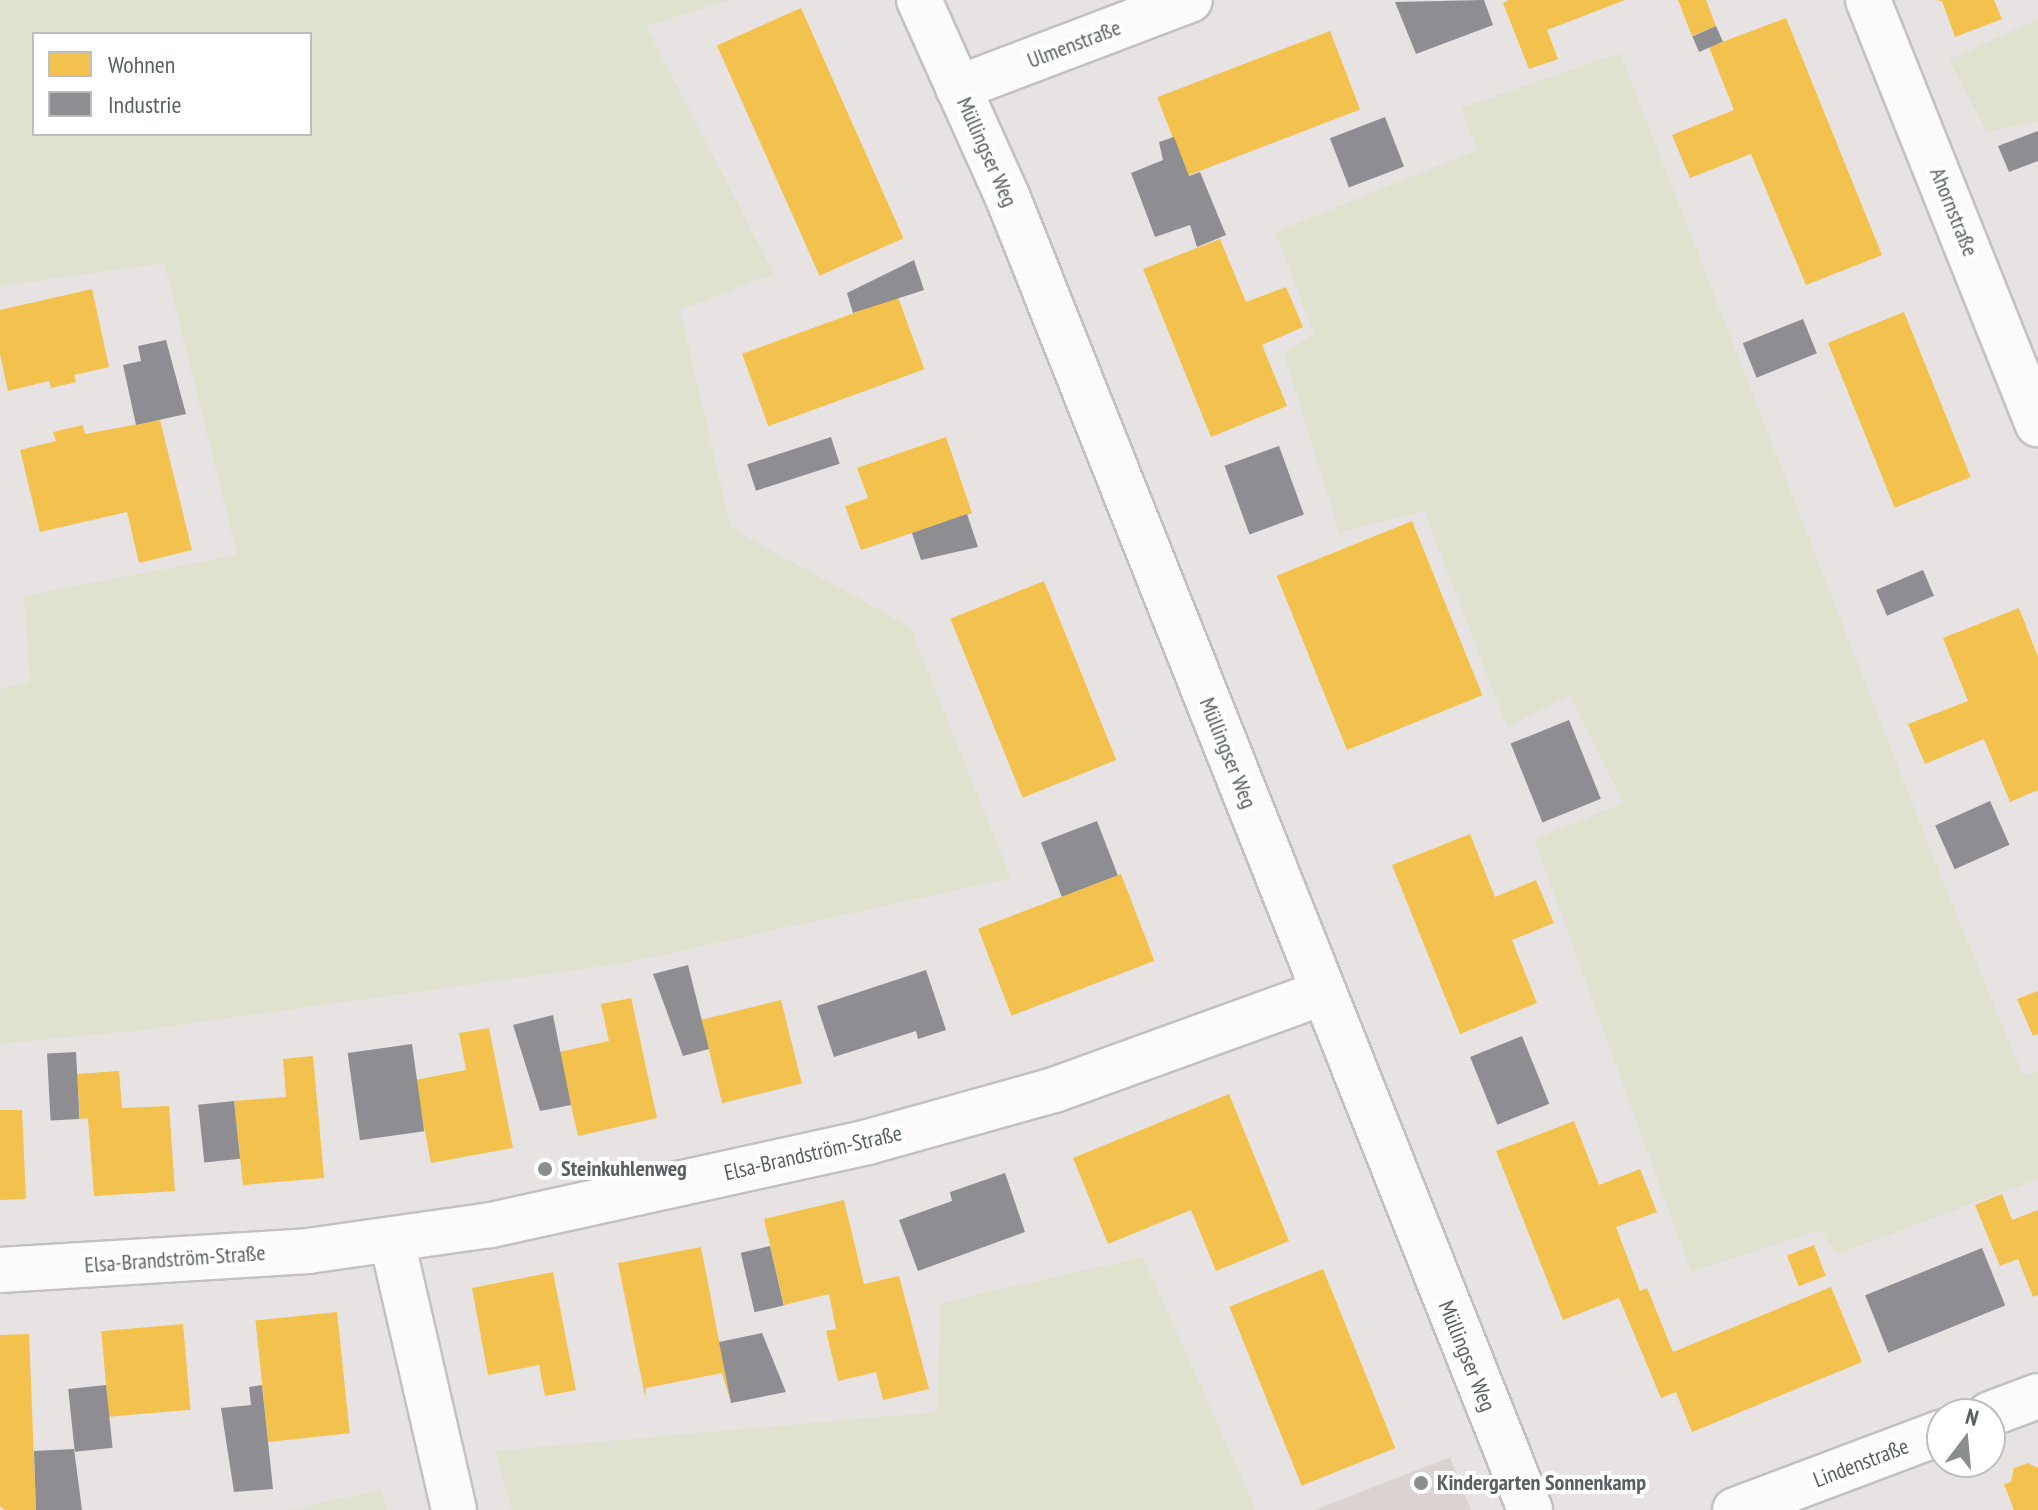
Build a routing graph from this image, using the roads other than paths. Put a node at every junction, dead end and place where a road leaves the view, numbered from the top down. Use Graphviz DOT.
graph roads {
  1 [pos="919,0"];
  2 [pos="1190,0"];
  3 [pos="1868,0"];
  4 [pos="958,88"];
  5 [pos="2038,424"];
  6 [pos="1322,993"];
  7 [pos="392,1241"];
  8 [pos="0,1270"];
  9 [pos="2038,1396"];
  10 [pos="2006,1408"];
  11 [pos="1926,1438"];
  12 [pos="454,1510"];
  13 [pos="1530,1510"];
  14 [pos="1735,1510"];
  1 -- 4 [label="street, Müllingser Weg"];
  2 -- 4 [label="street, Ulmenstraße"];
  3 -- 5 [label="street, Ahornstraße"];
  4 -- 6 [label="street, Müllingser Weg"];
  6 -- 7 [label="street, Elsa-Brandström-Straße"];
  6 -- 13 [label="street, Müllingser Weg"];
  7 -- 8 [label="street, Elsa-Brandström-Straße"];
  7 -- 12 [label="street"];
  9 -- 10 [label="street"];
  11 -- 14 [label="street, Lindenstraße"];
}
